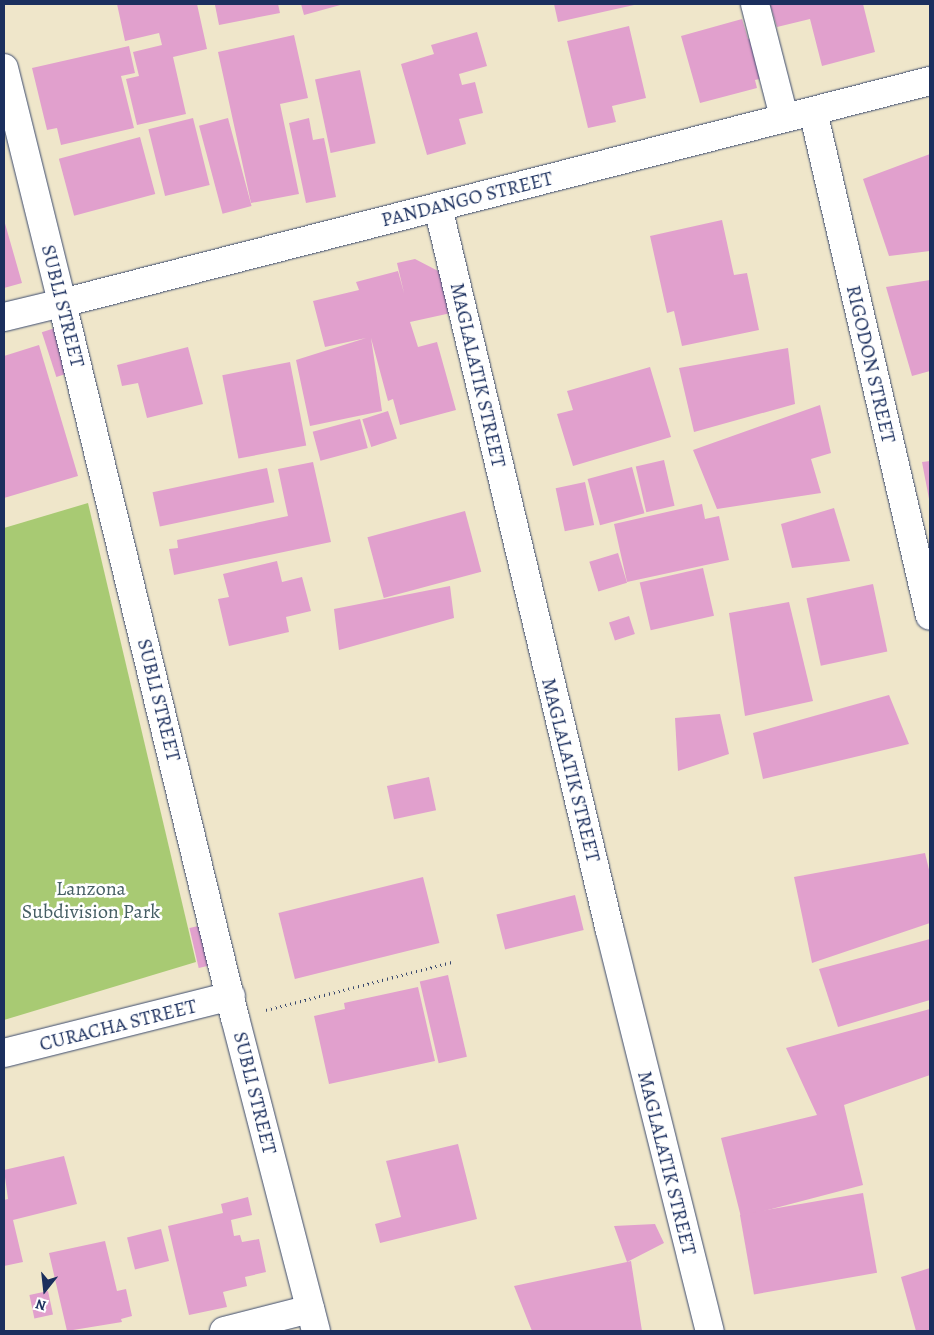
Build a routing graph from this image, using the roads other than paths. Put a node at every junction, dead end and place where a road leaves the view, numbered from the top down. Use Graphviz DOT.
graph roads {
  1 [pos="755,4"];
  2 [pos="4,68"];
  3 [pos="930,82"];
  4 [pos="813,112"];
  5 [pos="784,117"];
  6 [pos="438,206"];
  7 [pos="62,303"];
  8 [pos="4,317"];
  9 [pos="930,616"];
  10 [pos="233,1007"];
  11 [pos="4,1053"];
  12 [pos="313,1320"];
  13 [pos="224,1331"];
  14 [pos="710,1331"];
  1 -- 5 [label="street"];
  2 -- 7 [label="street, SUBLI STREET"];
  3 -- 4 [label="street, PANDANGO STREET"];
  4 -- 5 [label="street, PANDANGO STREET"];
  4 -- 9 [label="street, RIGODON STREET"];
  5 -- 6 [label="street, PANDANGO STREET"];
  6 -- 7 [label="street, PANDANGO STREET"];
  6 -- 14 [label="street, MAGLALATIK STREET"];
  7 -- 8 [label="street, PANDANGO STREET"];
  7 -- 10 [label="street, SUBLI STREET"];
  10 -- 11 [label="street, CURACHA STREET"];
  10 -- 12 [label="street, SUBLI STREET"];
  12 -- 13 [label="street"];
}
